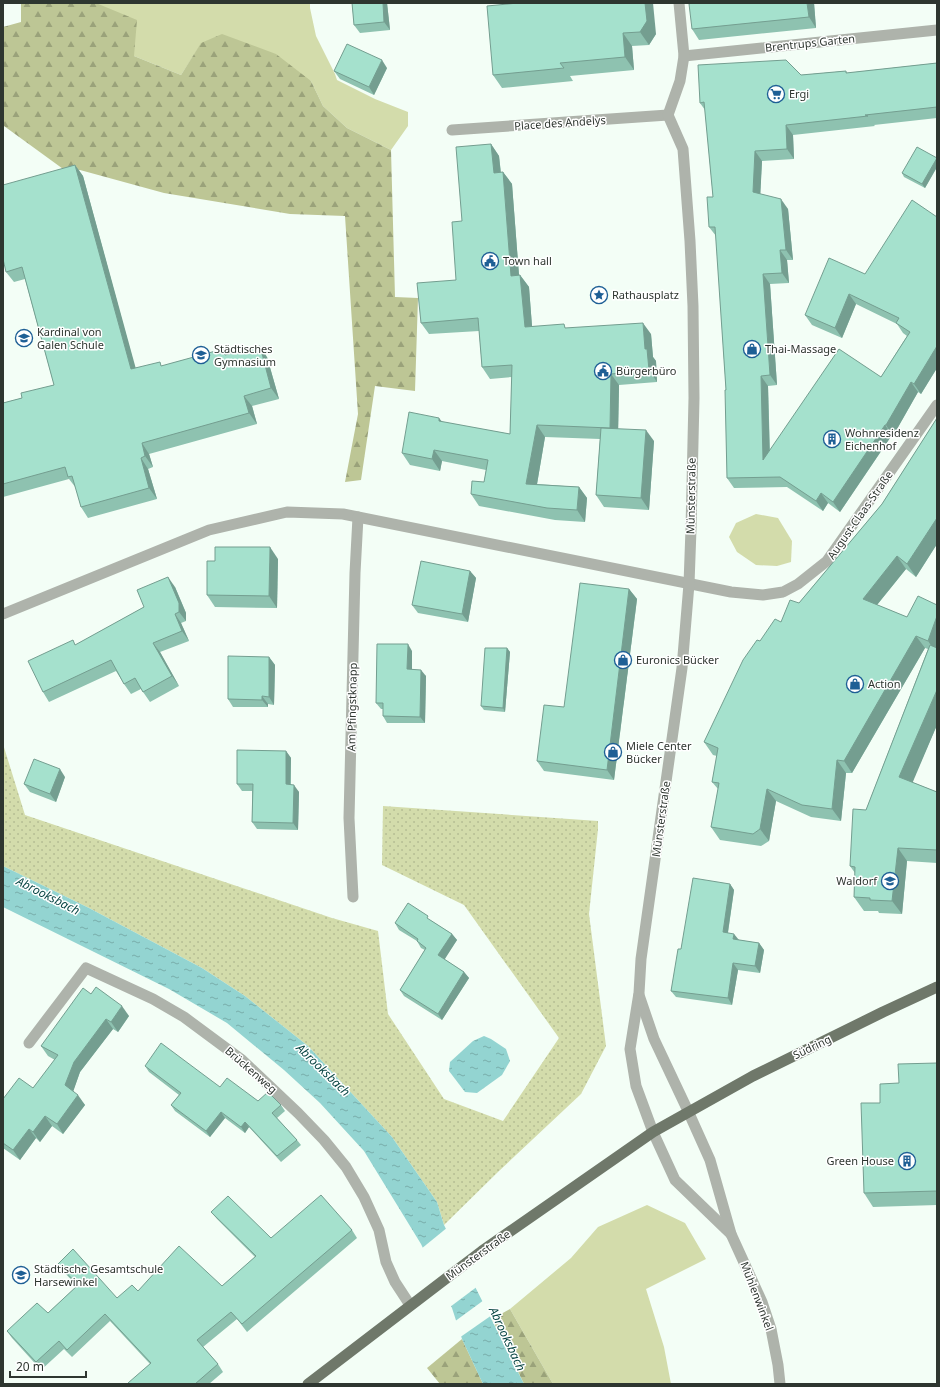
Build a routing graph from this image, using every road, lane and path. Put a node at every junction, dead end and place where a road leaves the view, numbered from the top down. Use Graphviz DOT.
graph roads {
  1 [pos="679,3"];
  2 [pos="937,30"];
  3 [pos="684,56"];
  4 [pos="668,114"];
  5 [pos="452,130"];
  6 [pos="937,405"];
  7 [pos="358,517"];
  8 [pos="689,584"];
  9 [pos="3,614"];
  10 [pos="354,897"];
  11 [pos="937,986"];
  12 [pos="639,992"];
  13 [pos="29,1043"];
  14 [pos="688,1111"];
  15 [pos="653,1132"];
  16 [pos="731,1234"];
  17 [pos="410,1305"];
  18 [pos="308,1384"];
  19 [pos="780,1384"];
  1 -- 3 [label="street"];
  2 -- 3 [label="street, Brentrups Garten"];
  3 -- 4 [label="street"];
  4 -- 5 [label="street, Place des Andelys"];
  4 -- 8 [label="street, Münsterstraße"];
  6 -- 8 [label="street, August-Claas-Straße"];
  7 -- 8 [label="street"];
  7 -- 9 [label="street"];
  7 -- 10 [label="street, Am Pfingstknapp"];
  8 -- 12 [label="street, Münsterstraße"];
  11 -- 14 [label="main road, Südring"];
  12 -- 14 [label="street, Münsterstraße"];
  12 -- 15 [label="street, Münsterstraße"];
  13 -- 17 [label="street, Brückenweg"];
  14 -- 15 [label="main road, Münsterstraße"];
  14 -- 16 [label="street, Mühlenwinkel"];
  15 -- 16 [label="street, Mühlenwinkel"];
  15 -- 17 [label="main road, Münsterstraße"];
  16 -- 19 [label="street, Mühlenwinkel"];
  17 -- 18 [label="main road, Münsterstraße"];
}
